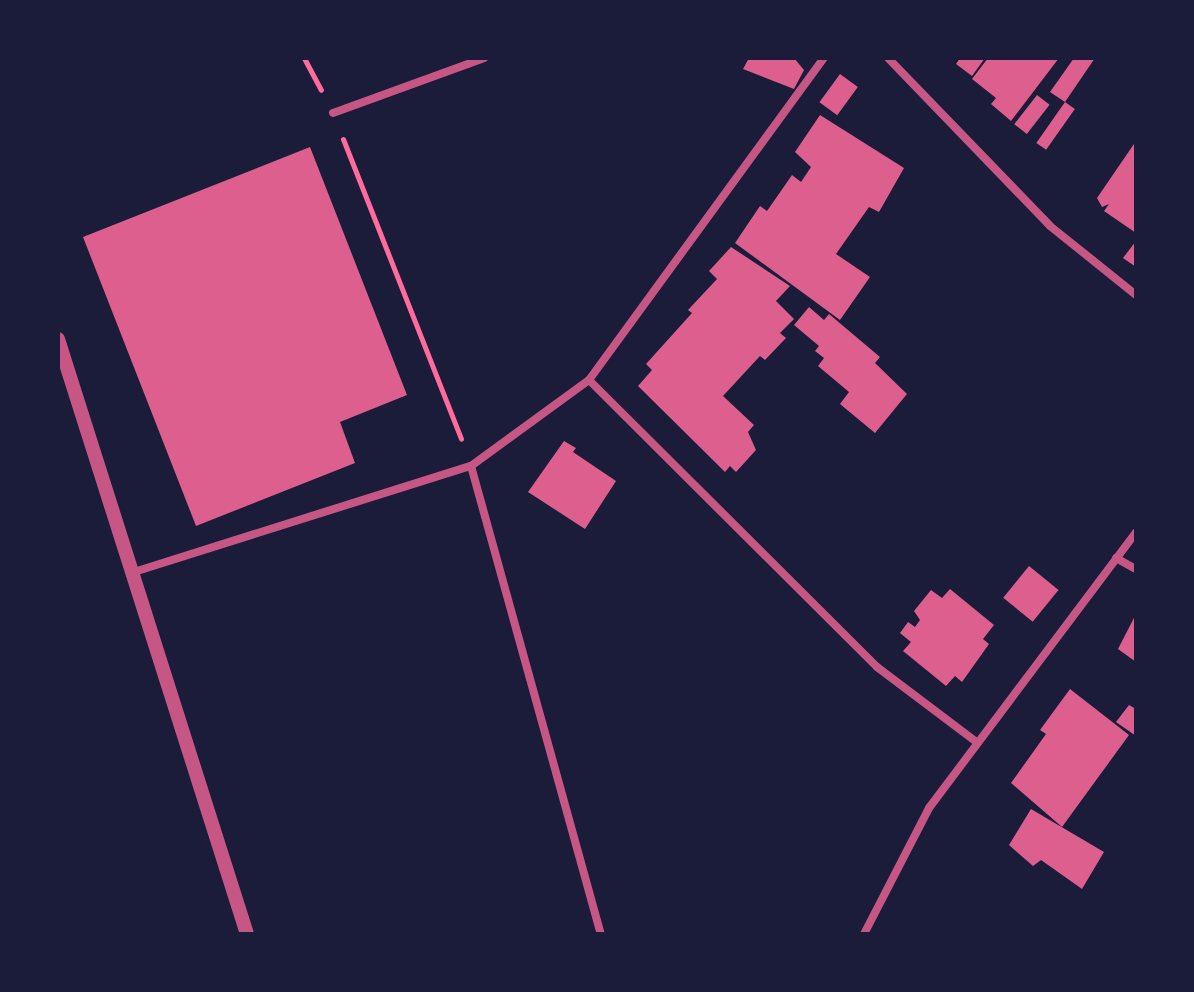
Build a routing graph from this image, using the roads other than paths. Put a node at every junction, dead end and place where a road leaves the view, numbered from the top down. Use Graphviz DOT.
graph roads {
  1 [pos="484,58"];
  2 [pos="824,58"];
  3 [pos="888,58"];
  4 [pos="333,113"];
  5 [pos="1136,295"];
  6 [pos="58,339"];
  7 [pos="63,363"];
  8 [pos="589,380"];
  9 [pos="471,466"];
  10 [pos="1136,532"];
  11 [pos="1116,558"];
  12 [pos="1136,569"];
  13 [pos="134,572"];
  14 [pos="978,743"];
  15 [pos="247,934"];
  16 [pos="601,934"];
  17 [pos="864,934"];
  1 -- 4 [label="street"];
  2 -- 8 [label="street"];
  3 -- 5 [label="street"];
  6 -- 7 [label="street"];
  7 -- 13 [label="street"];
  8 -- 9 [label="street"];
  8 -- 14 [label="street"];
  9 -- 13 [label="street"];
  9 -- 16 [label="street"];
  10 -- 11 [label="street"];
  11 -- 12 [label="street"];
  11 -- 14 [label="street"];
  13 -- 15 [label="street"];
  14 -- 17 [label="street"];
}
